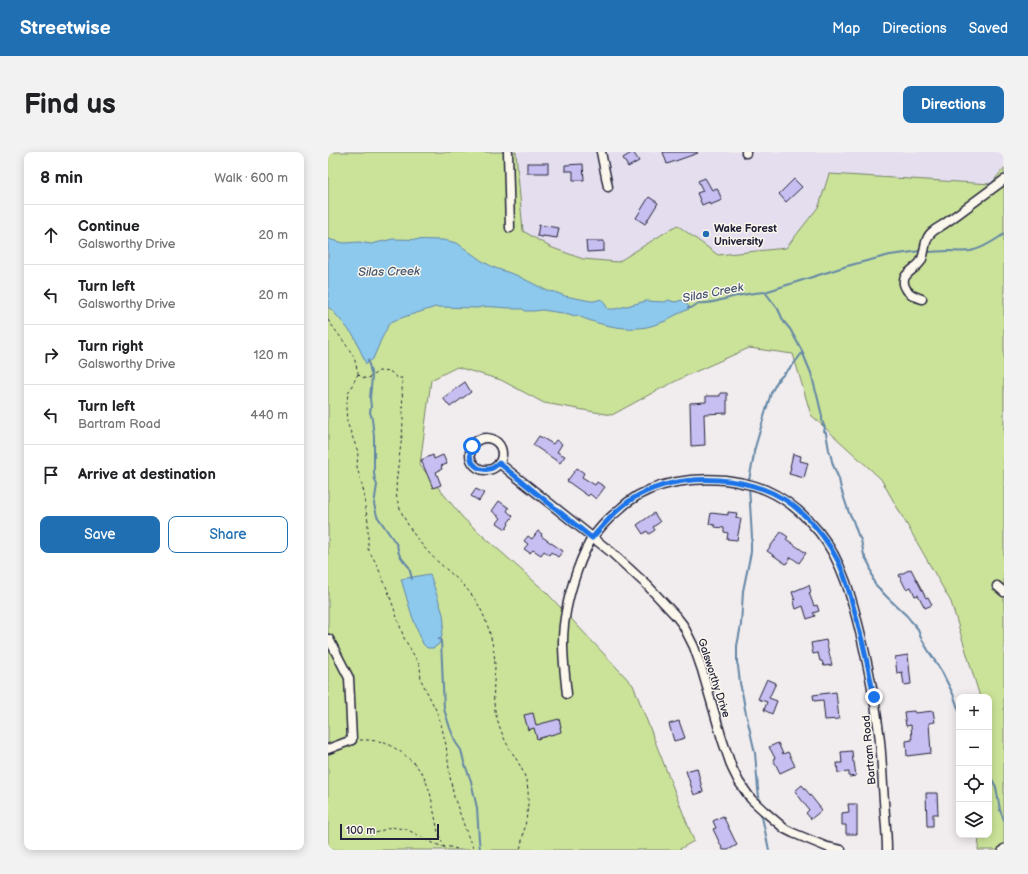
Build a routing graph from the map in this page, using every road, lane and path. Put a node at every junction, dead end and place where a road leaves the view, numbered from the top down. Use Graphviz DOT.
graph roads {
  1 [pos="508,152"];
  2 [pos="601,152"];
  3 [pos="1004,180"];
  4 [pos="608,187"];
  5 [pos="510,228"];
  6 [pos="922,299"];
  7 [pos="328,320"];
  8 [pos="358,374"];
  9 [pos="499,463"];
  10 [pos="592,538"];
  11 [pos="997,586"];
  12 [pos="1004,592"];
  13 [pos="328,639"];
  14 [pos="567,694"];
  15 [pos="352,740"];
  16 [pos="328,749"];
  17 [pos="370,835"];
  18 [pos="444,847"];
  19 [pos="446,850"];
  20 [pos="460,850"];
  21 [pos="474,850"];
  22 [pos="520,850"];
  23 [pos="841,850"];
  24 [pos="886,850"];
  1 -- 5 [label="street"];
  2 -- 4 [label="street"];
  3 -- 6 [label="street"];
  7 -- 8 [label="path"];
  8 -- 21 [label="path"];
  8 -- 22 [label="path"];
  9 -- 9 [label="street"];
  9 -- 10 [label="street, Galsworthy Drive"];
  10 -- 14 [label="street, Bartram Road"];
  10 -- 23 [label="street, Galsworthy Drive"];
  10 -- 24 [label="street, Bartram Road"];
  11 -- 12 [label="street"];
  13 -- 15 [label="street"];
  15 -- 16 [label="street"];
  15 -- 18 [label="path"];
  17 -- 18 [label="path"];
  18 -- 19 [label="path"];
  18 -- 20 [label="path"];
}
